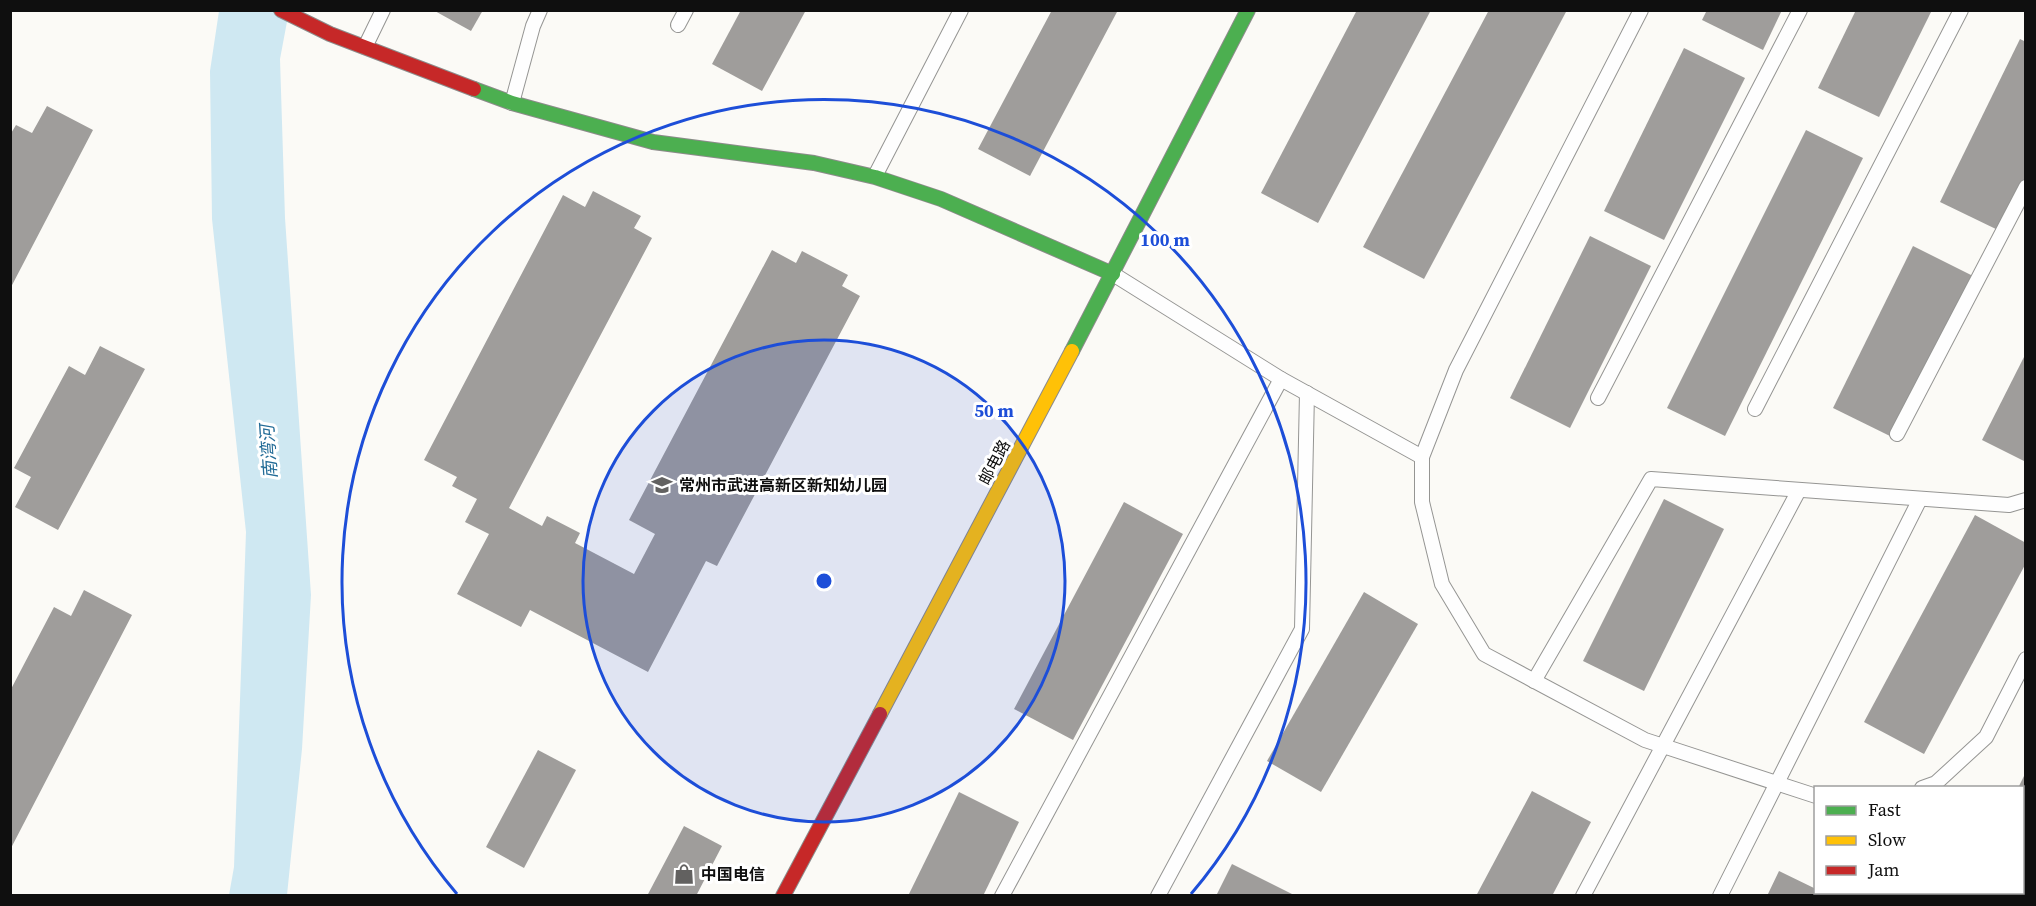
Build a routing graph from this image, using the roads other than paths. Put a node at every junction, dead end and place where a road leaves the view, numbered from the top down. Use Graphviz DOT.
graph roads {
  1 [pos="281,10"];
  2 [pos="383,10"];
  3 [pos="540,10"];
  4 [pos="686,10"];
  5 [pos="961,10"];
  6 [pos="1248,10"];
  7 [pos="1641,10"];
  8 [pos="1800,10"];
  9 [pos="1961,10"];
  10 [pos="678,25"];
  11 [pos="365,47"];
  12 [pos="512,104"];
  13 [pos="875,177"];
  14 [pos="2025,187"];
  15 [pos="1113,274"];
  16 [pos="1281,379"];
  17 [pos="1307,393"];
  18 [pos="1598,398"];
  19 [pos="1755,410"];
  20 [pos="1897,434"];
  21 [pos="1422,457"];
  22 [pos="1799,490"];
  23 [pos="1920,499"];
  24 [pos="2025,500"];
  25 [pos="2025,659"];
  26 [pos="1534,681"];
  27 [pos="1663,746"];
  28 [pos="1777,784"];
  29 [pos="1931,786"];
  30 [pos="1814,796"];
  31 [pos="783,896"];
  32 [pos="1002,896"];
  33 [pos="1158,896"];
  34 [pos="1583,896"];
  35 [pos="1720,896"];
  1 -- 11 [label="street"];
  2 -- 11 [label="lane"];
  3 -- 12 [label="lane"];
  4 -- 10 [label="lane"];
  5 -- 13 [label="lane"];
  6 -- 15 [label="street, 邮电路"];
  7 -- 21 [label="lane"];
  8 -- 18 [label="lane"];
  9 -- 19 [label="lane"];
  11 -- 12 [label="street"];
  12 -- 13 [label="street"];
  13 -- 15 [label="street"];
  14 -- 20 [label="lane"];
  15 -- 16 [label="lane"];
  15 -- 31 [label="street, 邮电路"];
  16 -- 17 [label="lane"];
  16 -- 32 [label="lane"];
  17 -- 21 [label="lane"];
  17 -- 33 [label="lane"];
  21 -- 26 [label="lane"];
  22 -- 23 [label="lane"];
  22 -- 26 [label="lane"];
  22 -- 27 [label="lane"];
  23 -- 24 [label="lane"];
  23 -- 28 [label="lane"];
  25 -- 29 [label="lane"];
  26 -- 27 [label="lane"];
  27 -- 28 [label="lane"];
  27 -- 34 [label="lane"];
  28 -- 30 [label="lane"];
  28 -- 35 [label="lane"];
}
